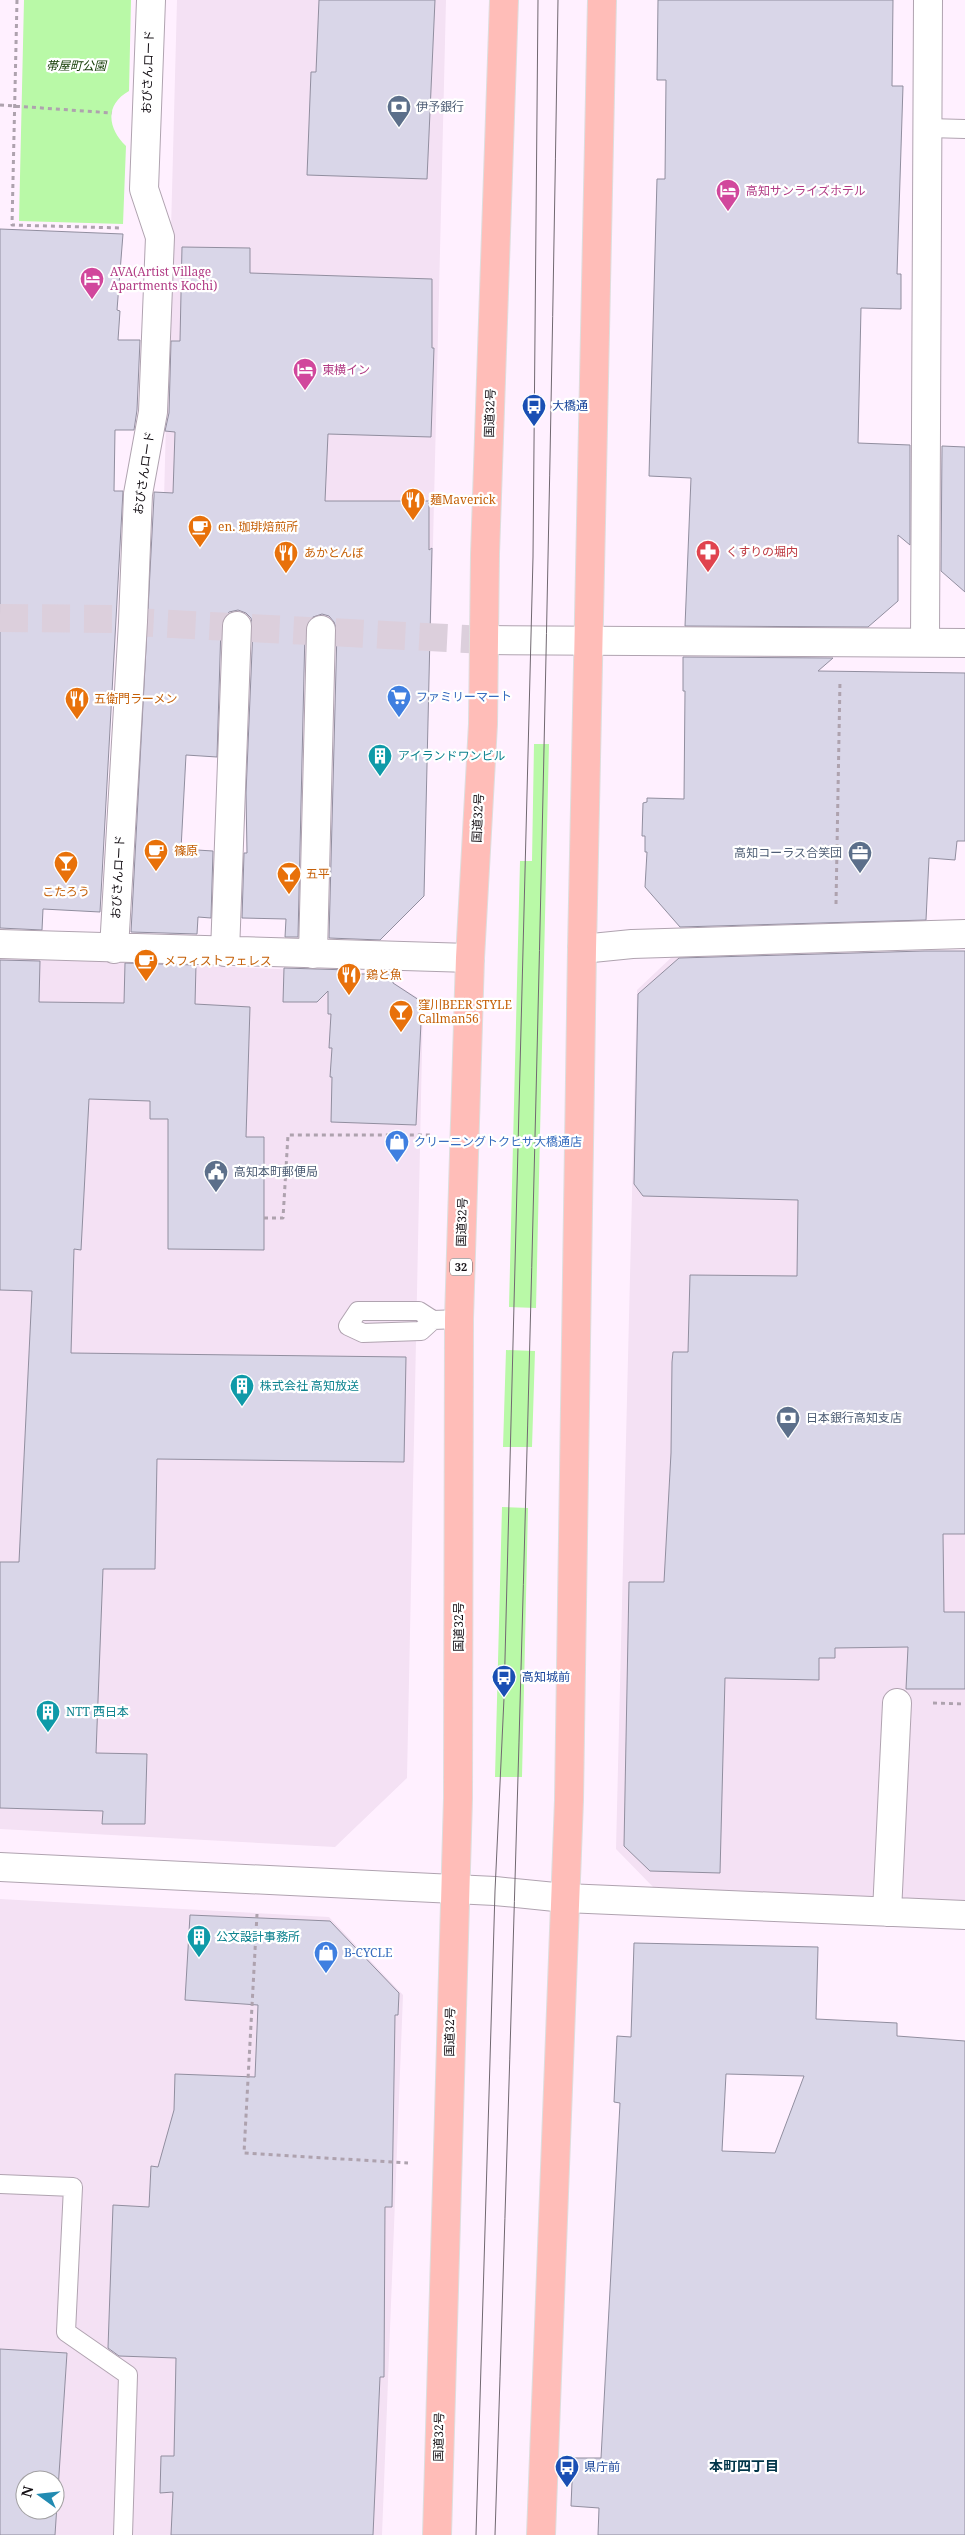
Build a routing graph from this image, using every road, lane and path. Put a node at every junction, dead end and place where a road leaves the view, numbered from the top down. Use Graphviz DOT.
graph roads {
  1 [pos="18,0"];
  2 [pos="151,0"];
  3 [pos="504,0"];
  4 [pos="602,0"];
  5 [pos="928,0"];
  6 [pos="0,106"];
  7 [pos="15,106"];
  8 [pos="108,113"];
  9 [pos="928,128"];
  10 [pos="965,129"];
  11 [pos="124,228"];
  12 [pos="237,626"];
  13 [pos="321,630"];
  14 [pos="485,640"];
  15 [pos="588,640"];
  16 [pos="924,642"];
  17 [pos="965,643"];
  18 [pos="840,680"];
  19 [pos="965,934"];
  20 [pos="835,938"];
  21 [pos="0,944"];
  22 [pos="114,949"];
  23 [pos="582,949"];
  24 [pos="225,952"];
  25 [pos="313,954"];
  26 [pos="470,958"];
  27 [pos="438,1134"];
  28 [pos="264,1218"];
  29 [pos="897,1703"];
  30 [pos="0,1867"];
  31 [pos="454,1890"];
  32 [pos="565,1898"];
  33 [pos="257,1906"];
  34 [pos="888,1912"];
  35 [pos="965,1916"];
  36 [pos="408,2163"];
  37 [pos="0,2184"];
  38 [pos="123,2535"];
  39 [pos="437,2535"];
  40 [pos="541,2535"];
  1 -- 7 [label="path"];
  2 -- 22 [label="street, おびさんロード"];
  3 -- 14 [label="highway, 国道32号 / 32"];
  4 -- 15 [label="highway"];
  5 -- 9 [label="street"];
  6 -- 7 [label="path"];
  7 -- 8 [label="path"];
  7 -- 11 [label="path"];
  9 -- 10 [label="lane"];
  9 -- 16 [label="street"];
  12 -- 24 [label="street"];
  13 -- 25 [label="street"];
  14 -- 15 [label="street"];
  14 -- 26 [label="highway, 国道32号 / 32"];
  15 -- 16 [label="street"];
  15 -- 23 [label="highway"];
  16 -- 17 [label="street"];
  18 -- 20 [label="path"];
  19 -- 20 [label="street"];
  20 -- 23 [label="street"];
  21 -- 22 [label="street"];
  22 -- 24 [label="street"];
  23 -- 32 [label="highway"];
  24 -- 25 [label="street"];
  25 -- 26 [label="street"];
  26 -- 31 [label="highway, 国道32号 / 32"];
  27 -- 28 [label="path"];
  29 -- 34 [label="street"];
  30 -- 31 [label="street"];
  31 -- 32 [label="street"];
  31 -- 39 [label="highway, 国道32号 / 32"];
  32 -- 34 [label="street"];
  32 -- 40 [label="highway"];
  33 -- 36 [label="path"];
  34 -- 35 [label="street"];
  37 -- 38 [label="lane"];
}
